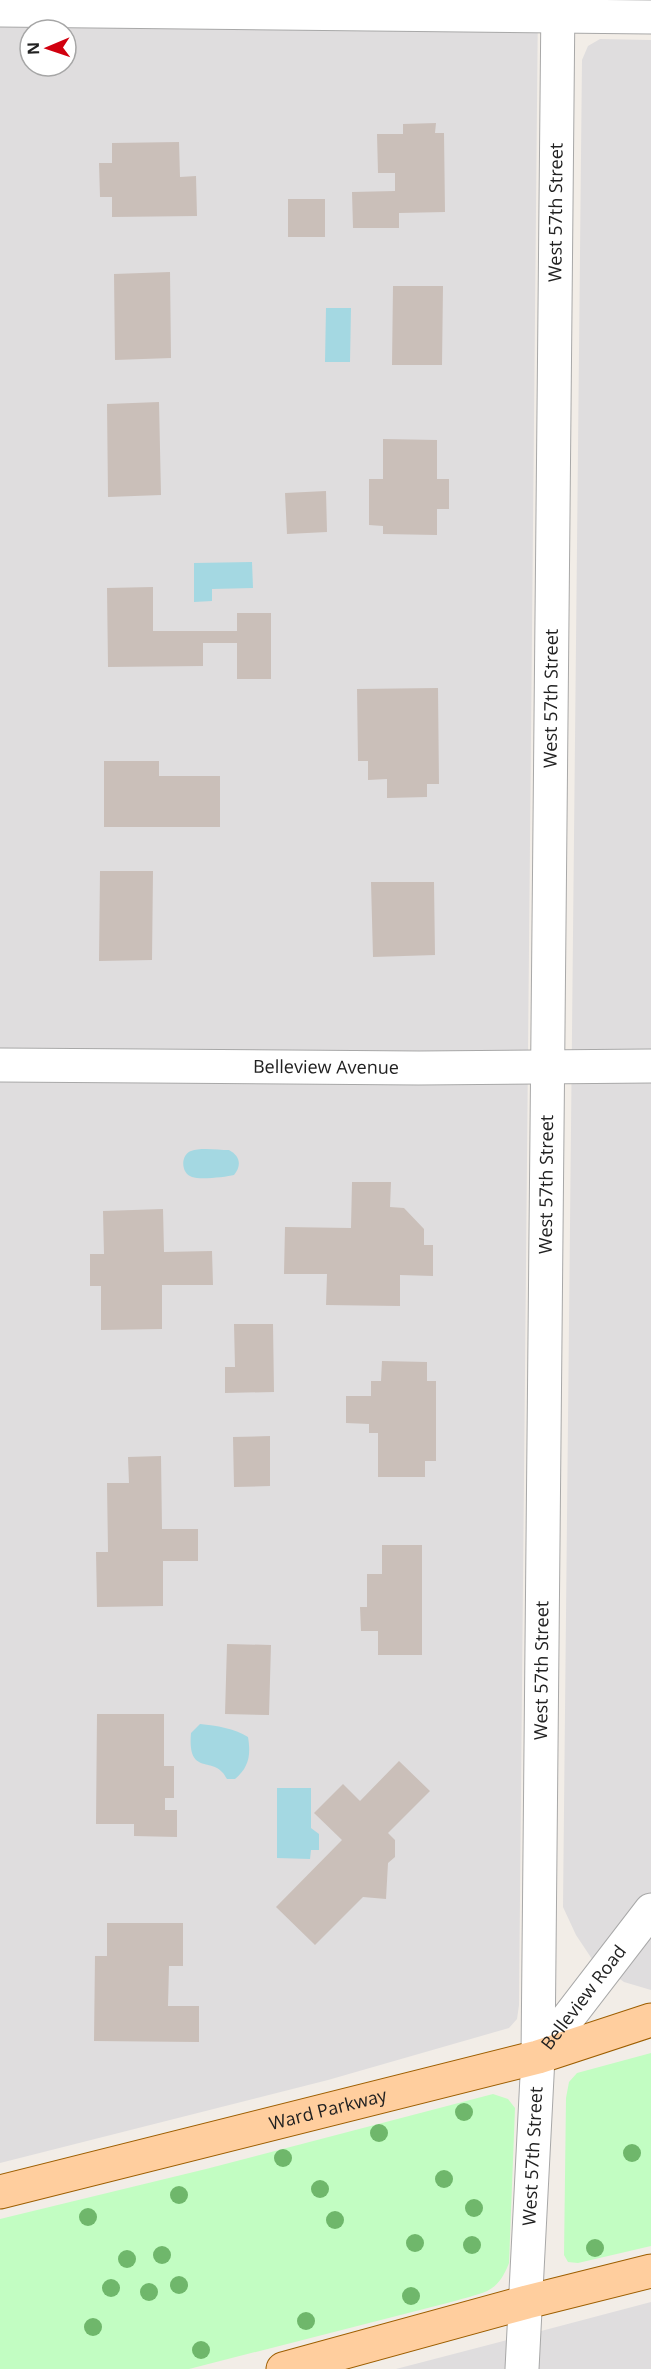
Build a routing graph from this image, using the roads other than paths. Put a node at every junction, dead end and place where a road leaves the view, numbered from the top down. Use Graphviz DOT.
graph roads {
  1 [pos="558,7"];
  2 [pos="0,10"];
  3 [pos="651,16"];
  4 [pos="0,1065"];
  5 [pos="651,1066"];
  6 [pos="549,1067"];
  7 [pos="651,1910"];
  8 [pos="651,2020"];
  9 [pos="538,2057"];
  10 [pos="0,2192"];
  11 [pos="651,2271"];
  12 [pos="527,2301"];
  13 [pos="283,2369"];
  14 [pos="522,2369"];
  1 -- 2 [label="street"];
  1 -- 3 [label="street"];
  1 -- 6 [label="street, West 57th Street"];
  4 -- 6 [label="street, Belleview Avenue"];
  5 -- 6 [label="street, Belleview Avenue"];
  6 -- 9 [label="street, West 57th Street"];
  7 -- 9 [label="street, Belleview Road"];
  8 -- 9 [label="main road, Ward Parkway"];
  9 -- 10 [label="main road, Ward Parkway"];
  9 -- 12 [label="street, West 57th Street"];
  11 -- 12 [label="main road"];
  12 -- 13 [label="main road"];
  12 -- 14 [label="street, West 57th Street"];
}
